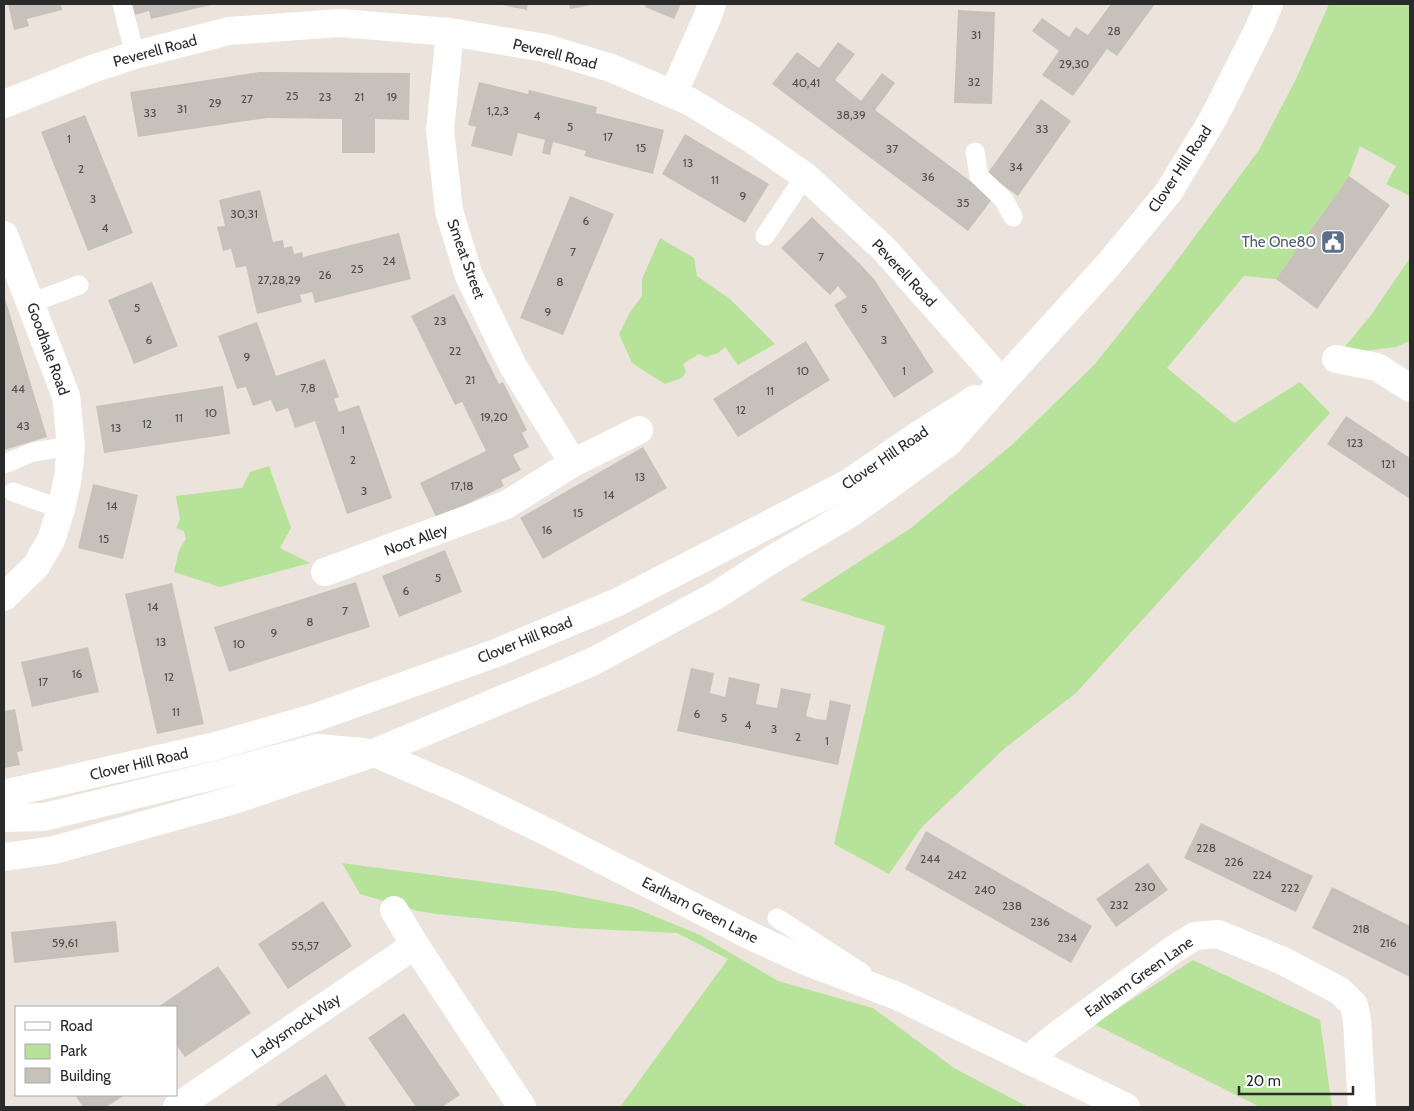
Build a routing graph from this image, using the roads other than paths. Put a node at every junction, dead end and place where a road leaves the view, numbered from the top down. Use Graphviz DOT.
graph roads {
  1 [pos="122,4"];
  2 [pos="712,4"];
  3 [pos="1269,4"];
  4 [pos="450,32"];
  5 [pos="135,55"];
  6 [pos="673,94"];
  7 [pos="4,104"];
  8 [pos="975,152"];
  9 [pos="805,176"];
  10 [pos="1013,217"];
  11 [pos="4,235"];
  12 [pos="765,236"];
  13 [pos="79,285"];
  14 [pos="31,303"];
  15 [pos="1336,359"];
  16 [pos="1002,382"];
  17 [pos="1410,388"];
  18 [pos="639,430"];
  19 [pos="71,446"];
  20 [pos="4,464"];
  21 [pos="573,464"];
  22 [pos="13,492"];
  23 [pos="61,508"];
  24 [pos="325,572"];
  25 [pos="4,597"];
  26 [pos="374,753"];
  27 [pos="4,794"];
  28 [pos="4,818"];
  29 [pos="4,857"];
  30 [pos="394,910"];
  31 [pos="777,918"];
  32 [pos="415,945"];
  33 [pos="897,996"];
  34 [pos="1028,1060"];
  35 [pos="177,1107"];
  36 [pos="522,1107"];
  37 [pos="1126,1107"];
  38 [pos="1362,1107"];
  1 -- 5 [label="lane"];
  2 -- 6 [label="street"];
  3 -- 16 [label="street, Clover Hill Road"];
  4 -- 5 [label="street, Peverell Road"];
  4 -- 6 [label="street, Peverell Road"];
  4 -- 21 [label="street, Smeat Street"];
  5 -- 7 [label="street, Peverell Road"];
  6 -- 9 [label="street, Peverell Road"];
  8 -- 10 [label="lane"];
  9 -- 12 [label="lane"];
  9 -- 16 [label="street, Peverell Road"];
  11 -- 14 [label="street, Goodhale Road"];
  13 -- 14 [label="lane"];
  14 -- 19 [label="street, Goodhale Road"];
  15 -- 17 [label="street"];
  16 -- 26 [label="street, Clover Hill Road"];
  16 -- 27 [label="street, Clover Hill Road"];
  18 -- 21 [label="street"];
  19 -- 20 [label="lane"];
  19 -- 23 [label="street, Goodhale Road"];
  21 -- 24 [label="street, Noot Alley"];
  22 -- 23 [label="lane"];
  23 -- 25 [label="street, Goodhale Road"];
  26 -- 28 [label="street, Clover Hill Road"];
  26 -- 29 [label="street, Clover Hill Road"];
  26 -- 33 [label="street, Earlham Green Lane"];
  30 -- 32 [label="street"];
  31 -- 33 [label="lane"];
  32 -- 35 [label="street, Ladysmock Way"];
  32 -- 36 [label="street"];
  33 -- 34 [label="street, Earlham Green Lane"];
  34 -- 37 [label="street, Earlham Green Lane"];
  34 -- 38 [label="street, Earlham Green Lane"];
}
